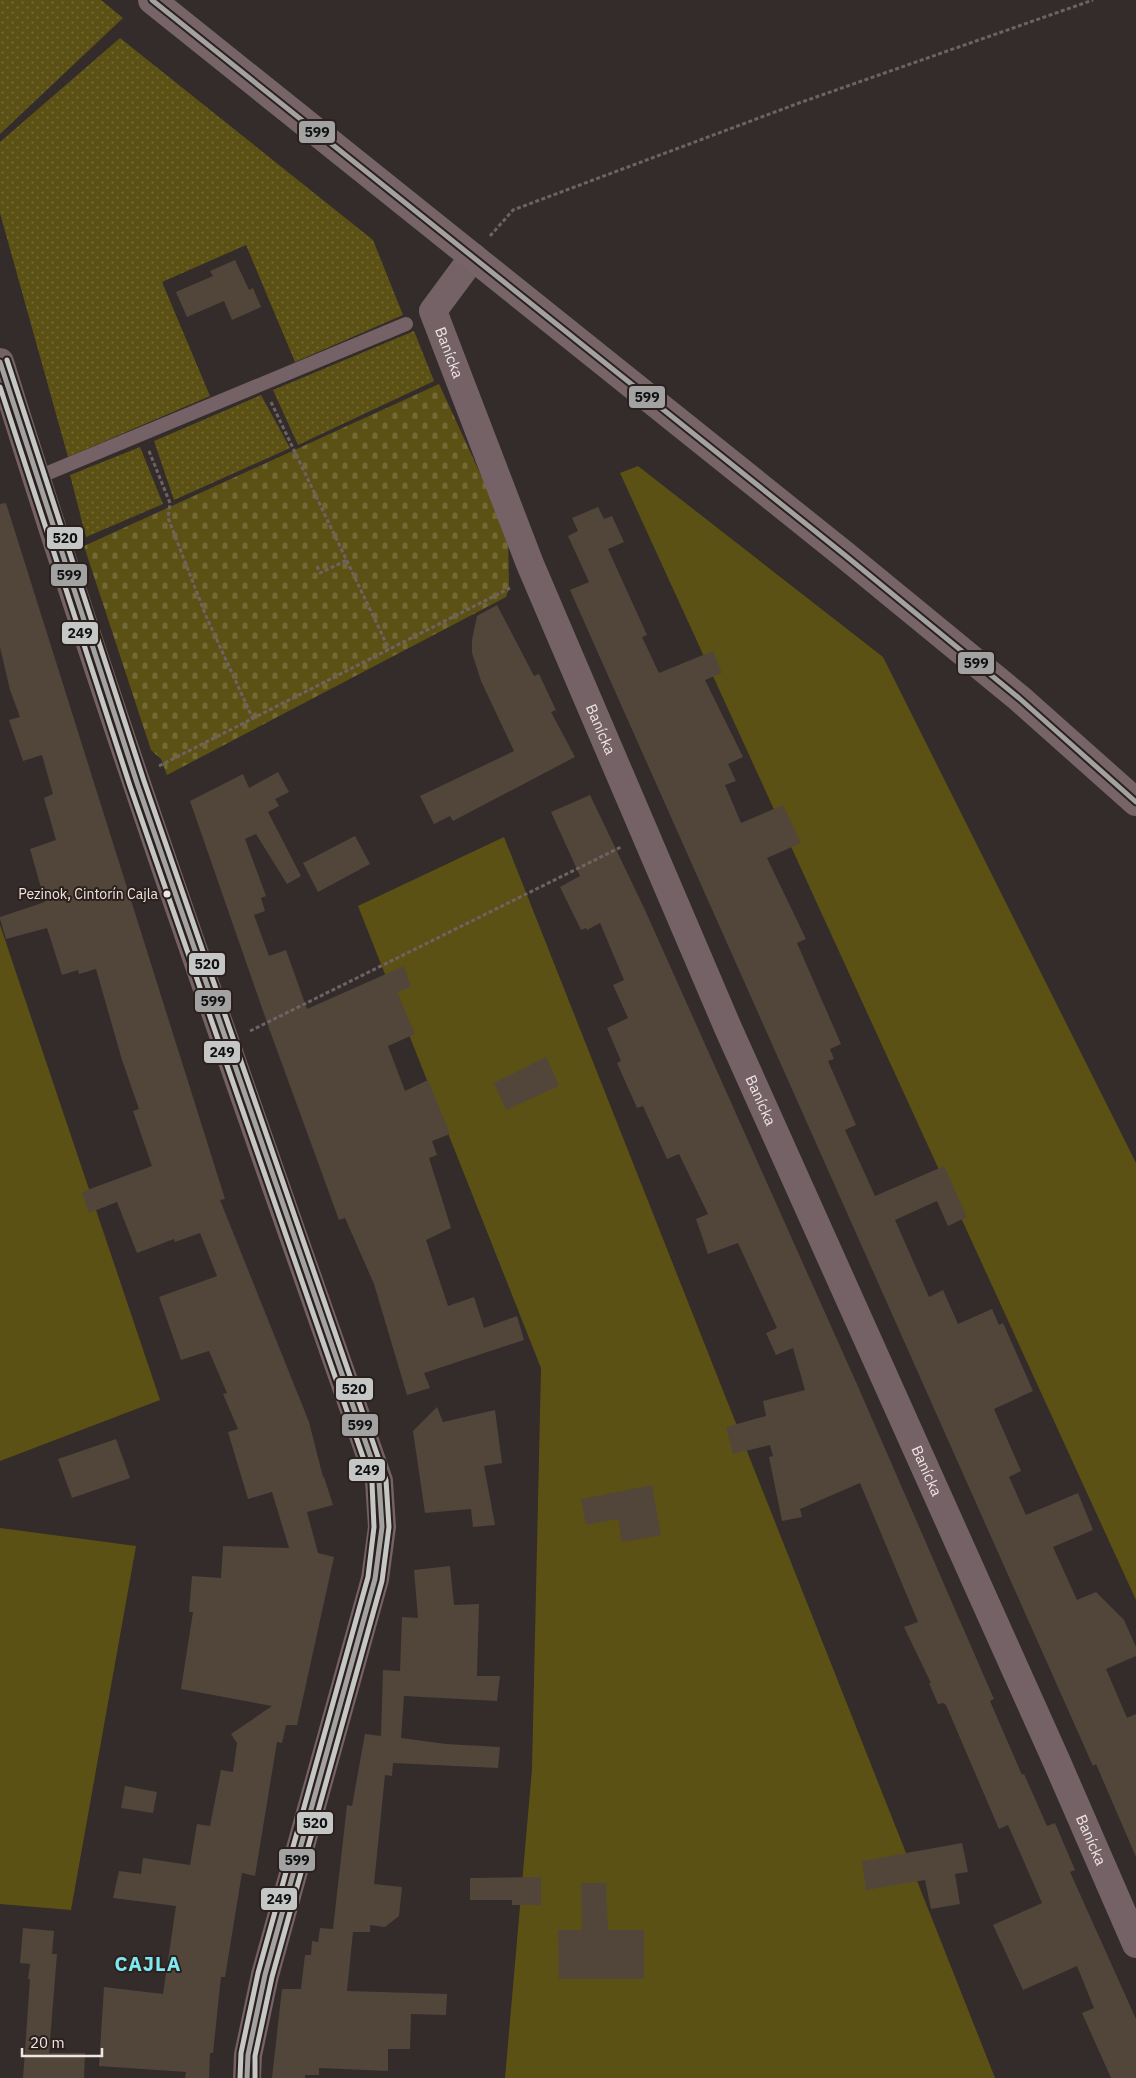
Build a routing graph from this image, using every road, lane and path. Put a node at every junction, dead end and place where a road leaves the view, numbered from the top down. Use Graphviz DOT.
graph roads {
  1 [pos="152,0"];
  2 [pos="1093,0"];
  3 [pos="473,257"];
  4 [pos="406,324"];
  5 [pos="0,362"];
  6 [pos="263,383"];
  7 [pos="142,434"];
  8 [pos="36,478"];
  9 [pos="347,560"];
  10 [pos="317,566"];
  11 [pos="513,586"];
  12 [pos="389,650"];
  13 [pos="253,719"];
  14 [pos="156,766"];
  15 [pos="1136,802"];
  16 [pos="628,843"];
  17 [pos="248,1032"];
  18 [pos="1136,1944"];
  19 [pos="247,2078"];
  1 -- 3 [label="main road"];
  2 -- 3 [label="path"];
  3 -- 15 [label="main road"];
  3 -- 18 [label="street, Banícka"];
  4 -- 6 [label="lane"];
  5 -- 8 [label="street"];
  6 -- 7 [label="lane"];
  6 -- 9 [label="path"];
  7 -- 8 [label="lane"];
  7 -- 13 [label="path"];
  8 -- 19 [label="street"];
  9 -- 10 [label="path"];
  9 -- 12 [label="path"];
  11 -- 12 [label="path"];
  12 -- 13 [label="path"];
  13 -- 14 [label="path"];
  16 -- 17 [label="path"];
}
